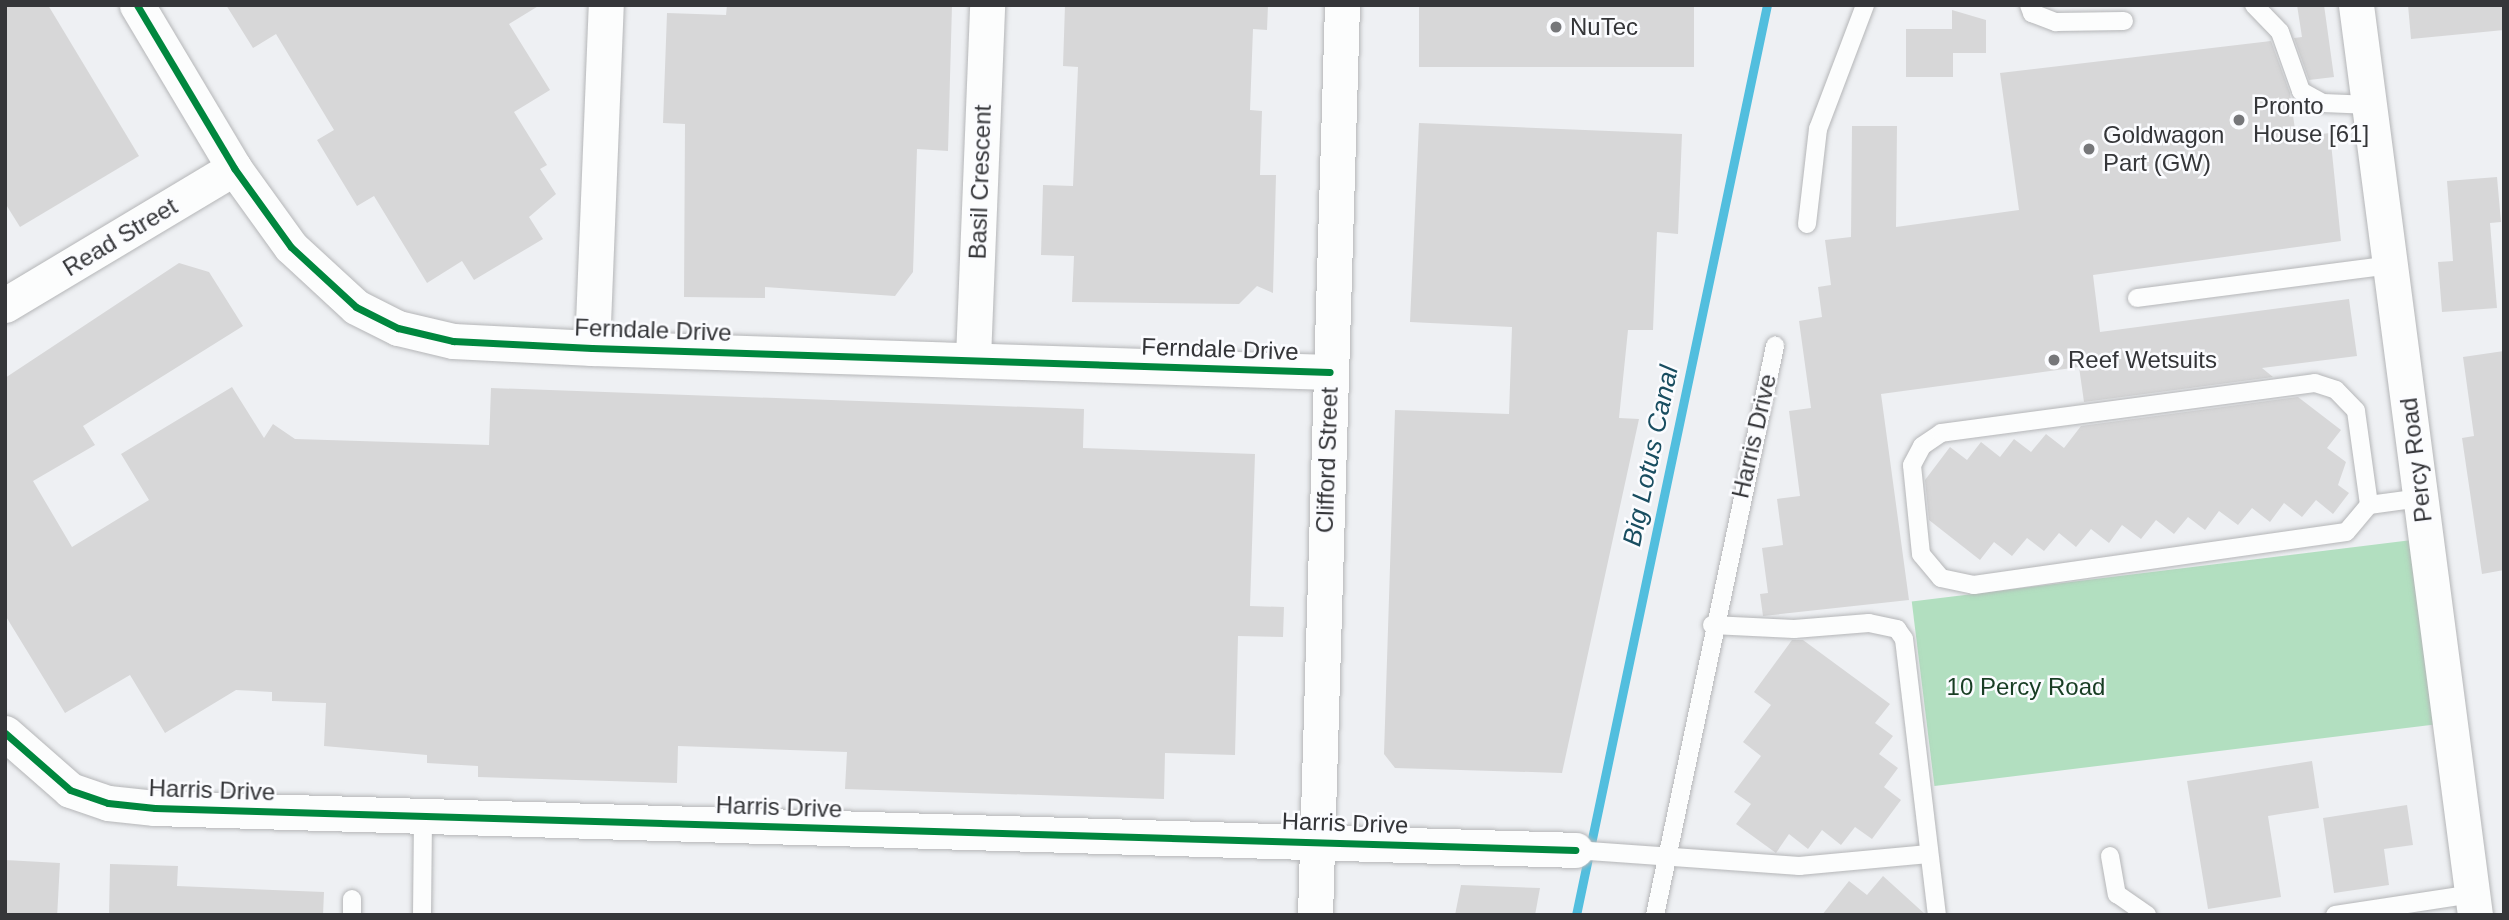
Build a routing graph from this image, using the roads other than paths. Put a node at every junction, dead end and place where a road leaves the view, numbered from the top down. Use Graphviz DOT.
graph roads {
  1 [pos="137,5"];
  2 [pos="606,5"];
  3 [pos="987,5"];
  4 [pos="1342,5"];
  5 [pos="1866,5"];
  6 [pos="2029,5"];
  7 [pos="2254,5"];
  8 [pos="2356,5"];
  9 [pos="2124,21"];
  10 [pos="2371,105"];
  11 [pos="234,168"];
  12 [pos="1807,224"];
  13 [pos="2391,265"];
  14 [pos="2137,298"];
  15 [pos="5,305"];
  16 [pos="1775,346"];
  17 [pos="593,348"];
  18 [pos="973,358"];
  19 [pos="1330,372"];
  20 [pos="2420,498"];
  21 [pos="2369,505"];
  22 [pos="1712,625"];
  23 [pos="5,733"];
  24 [pos="423,816"];
  25 [pos="1317,842"];
  26 [pos="1575,850"];
  27 [pos="1928,854"];
  28 [pos="1670,856"];
  29 [pos="2110,856"];
  30 [pos="2474,904"];
  31 [pos="422,915"];
  32 [pos="1315,915"];
  33 [pos="1655,915"];
  34 [pos="1937,915"];
  35 [pos="2147,915"];
  36 [pos="2334,915"];
  1 -- 11 [label="street, Ferndale Drive"];
  2 -- 17 [label="street"];
  3 -- 18 [label="street, Basil Crescent"];
  4 -- 19 [label="street, Clifford Street"];
  5 -- 12 [label="lane"];
  6 -- 9 [label="lane"];
  7 -- 10 [label="lane"];
  8 -- 10 [label="street, Percy Road"];
  10 -- 13 [label="street, Percy Road"];
  11 -- 15 [label="street, Read Street"];
  11 -- 17 [label="street, Ferndale Drive"];
  13 -- 14 [label="lane"];
  13 -- 20 [label="street, Percy Road"];
  16 -- 22 [label="lane, Harris Drive"];
  17 -- 18 [label="street, Ferndale Drive"];
  18 -- 19 [label="street, Ferndale Drive"];
  19 -- 25 [label="street, Clifford Street"];
  20 -- 21 [label="lane"];
  20 -- 30 [label="street, Percy Road"];
  21 -- 21 [label="lane"];
  22 -- 27 [label="lane"];
  22 -- 28 [label="lane, Harris Drive"];
  23 -- 24 [label="street, Harris Drive"];
  24 -- 25 [label="street, Harris Drive"];
  24 -- 31 [label="lane"];
  25 -- 26 [label="street, Harris Drive"];
  25 -- 32 [label="street, Clifford Street"];
  26 -- 28 [label="lane, Harris Drive"];
  27 -- 28 [label="lane, Harris Drive"];
  27 -- 34 [label="lane"];
  28 -- 33 [label="lane, Harris Drive"];
  29 -- 35 [label="lane"];
  30 -- 36 [label="lane"];
}
